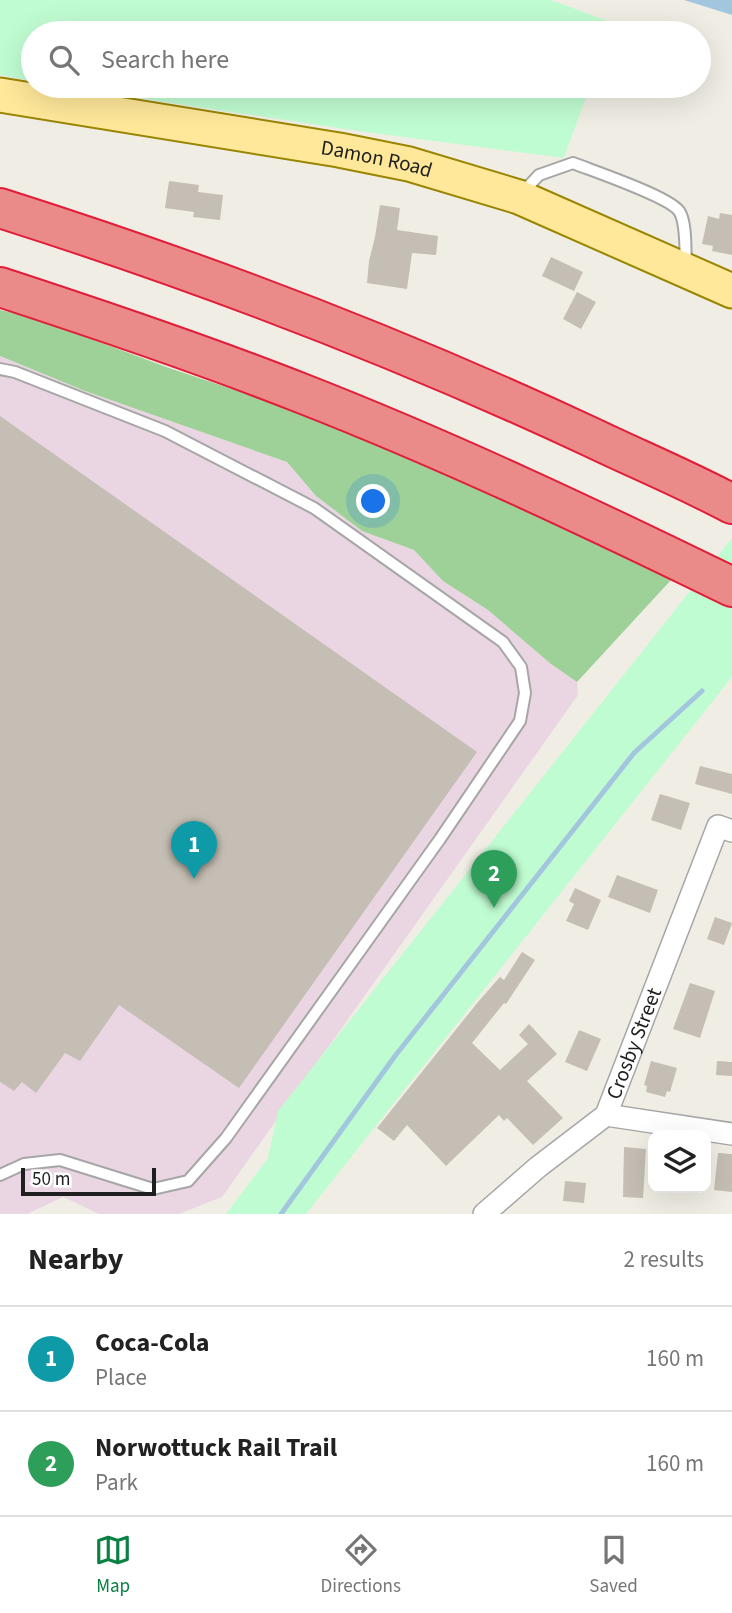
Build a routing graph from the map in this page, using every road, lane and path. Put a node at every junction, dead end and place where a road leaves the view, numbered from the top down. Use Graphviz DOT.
graph roads {
  1 [pos="0,95"];
  2 [pos="519,197"];
  3 [pos="0,208"];
  4 [pos="687,272"];
  5 [pos="0,288"];
  6 [pos="732,291"];
  7 [pos="0,369"];
  8 [pos="732,503"];
  9 [pos="732,587"];
  10 [pos="725,828"];
  11 [pos="606,1115"];
  12 [pos="732,1134"];
  13 [pos="0,1175"];
  14 [pos="484,1214"];
  1 -- 2 [label="main road, Damon Road"];
  2 -- 4 [label="main road, Damon Road"];
  2 -- 4 [label="lane"];
  3 -- 8 [label="highway"];
  4 -- 6 [label="main road, Damon Road"];
  5 -- 9 [label="highway"];
  7 -- 13 [label="lane"];
  10 -- 11 [label="street, Crosby Street"];
  11 -- 12 [label="street"];
  11 -- 14 [label="street, Crosby Street"];
}
